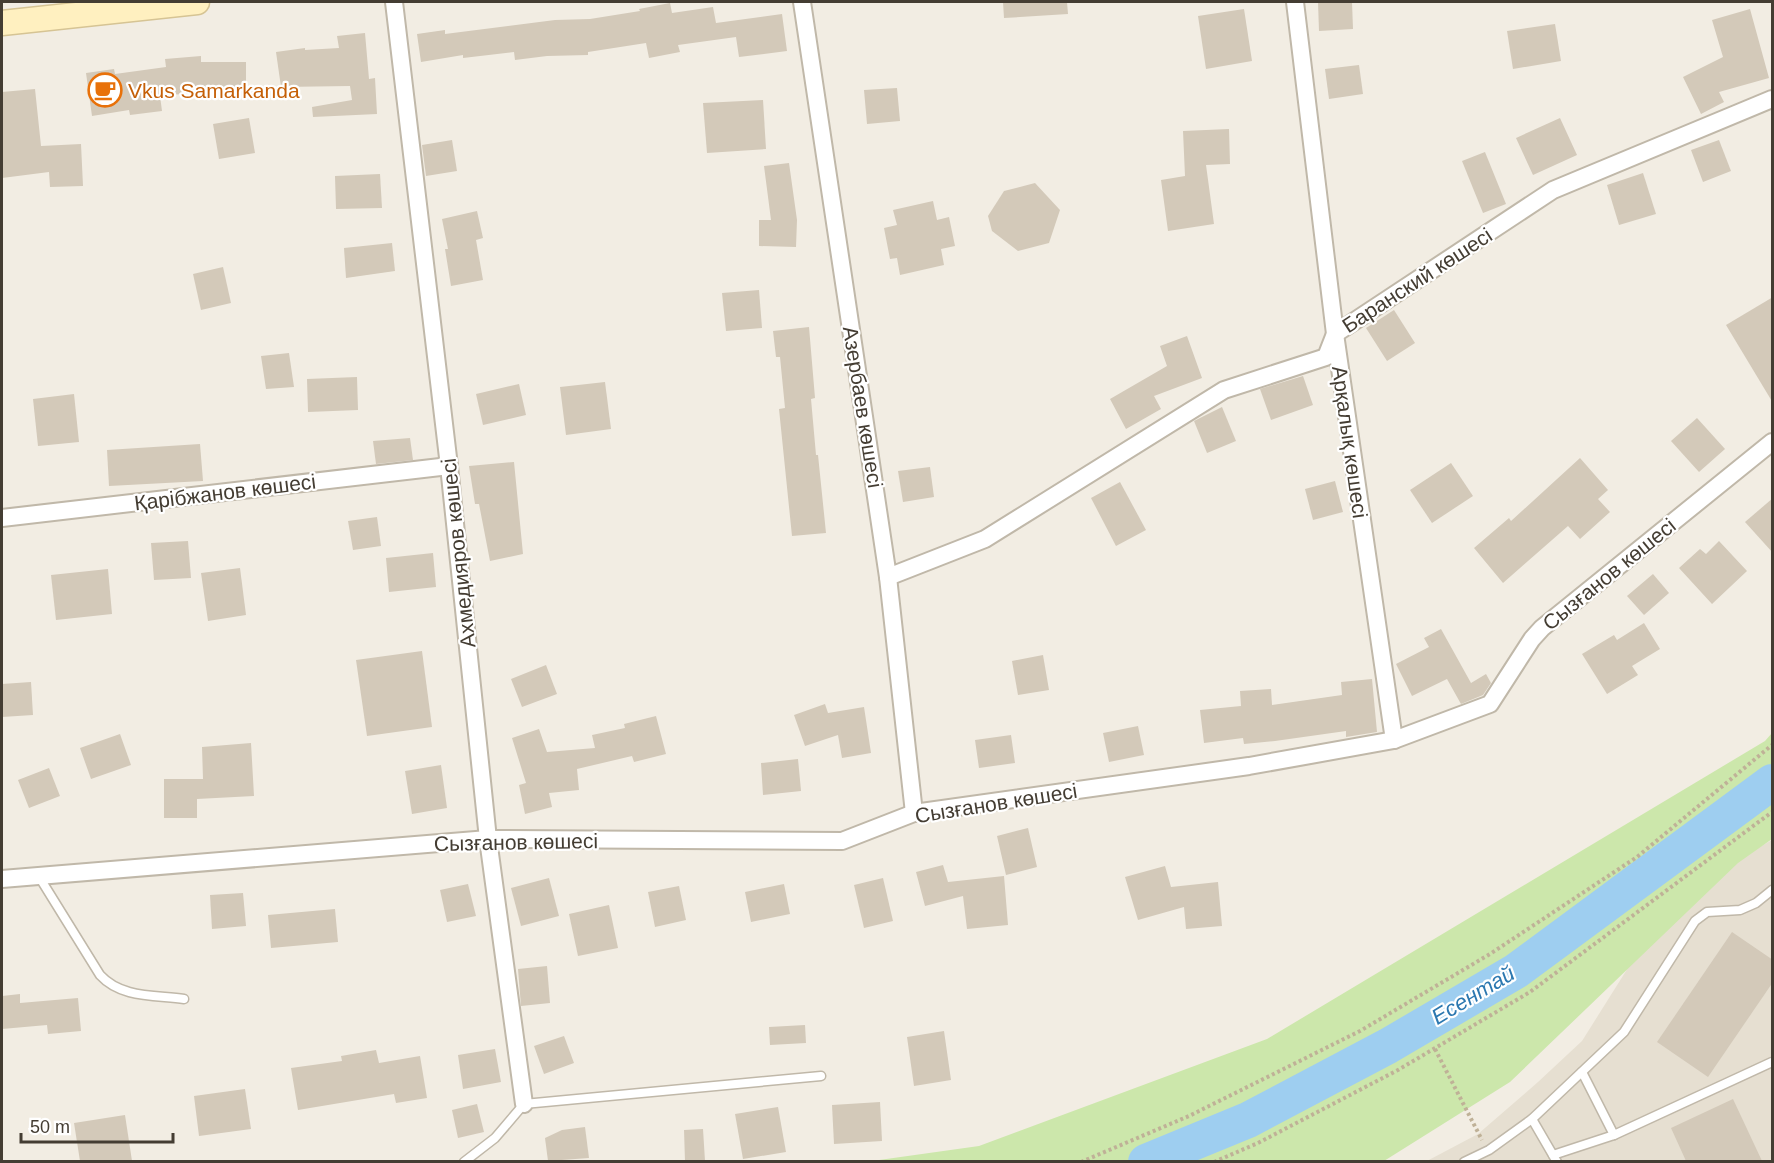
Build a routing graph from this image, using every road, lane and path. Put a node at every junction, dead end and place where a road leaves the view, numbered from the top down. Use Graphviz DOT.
graph roads {
  1 [pos="196,2"];
  2 [pos="394,2"];
  3 [pos="802,2"];
  4 [pos="1295,2"];
  5 [pos="2,23"];
  6 [pos="1773,99"];
  7 [pos="1335,334"];
  8 [pos="1773,442"];
  9 [pos="449,466"];
  10 [pos="2,518"];
  11 [pos="888,577"];
  12 [pos="1394,740"];
  13 [pos="1773,745"];
  14 [pos="1773,812"];
  15 [pos="914,813"];
  16 [pos="488,839"];
  17 [pos="38,874"];
  18 [pos="2,879"];
  19 [pos="1773,890"];
  20 [pos="184,999"];
  21 [pos="1434,1048"];
  22 [pos="1773,1062"];
  23 [pos="1582,1072"];
  24 [pos="821,1076"];
  25 [pos="524,1104"];
  26 [pos="1532,1119"];
  27 [pos="1614,1135"];
  28 [pos="1489,1150"];
  29 [pos="1555,1158"];
  30 [pos="464,1161"];
  31 [pos="1081,1161"];
  32 [pos="1214,1161"];
  33 [pos="1464,1161"];
  1 -- 5 [label="street"];
  2 -- 9 [label="street, Ахмедияров көшесі"];
  3 -- 11 [label="street, Азербаев көшесі"];
  4 -- 7 [label="street, Арқалық көшесі"];
  6 -- 7 [label="street, Баранский көшесі"];
  7 -- 11 [label="street, Баранский көшесі"];
  7 -- 12 [label="street, Арқалық көшесі"];
  8 -- 12 [label="street, Сызғанов көшесі"];
  9 -- 10 [label="street, Қарібжанов көшесі"];
  9 -- 16 [label="street, Ахмедияров көшесі"];
  11 -- 15 [label="street, Азербаев көшесі"];
  12 -- 15 [label="street, Сызғанов көшесі"];
  13 -- 31 [label="path"];
  14 -- 21 [label="path"];
  15 -- 16 [label="street, Сызғанов көшесі"];
  16 -- 17 [label="street, Сызғанов көшесі"];
  16 -- 25 [label="street, Ахмедияров көшесі"];
  17 -- 18 [label="street, Сызғанов көшесі"];
  17 -- 20 [label="lane"];
  19 -- 23 [label="lane"];
  21 -- 28 [label="path"];
  21 -- 32 [label="path"];
  22 -- 27 [label="lane"];
  23 -- 26 [label="lane"];
  23 -- 27 [label="lane"];
  24 -- 25 [label="lane"];
  25 -- 30 [label="lane"];
  26 -- 28 [label="lane"];
  26 -- 29 [label="lane"];
  27 -- 29 [label="lane"];
  28 -- 33 [label="lane"];
}
